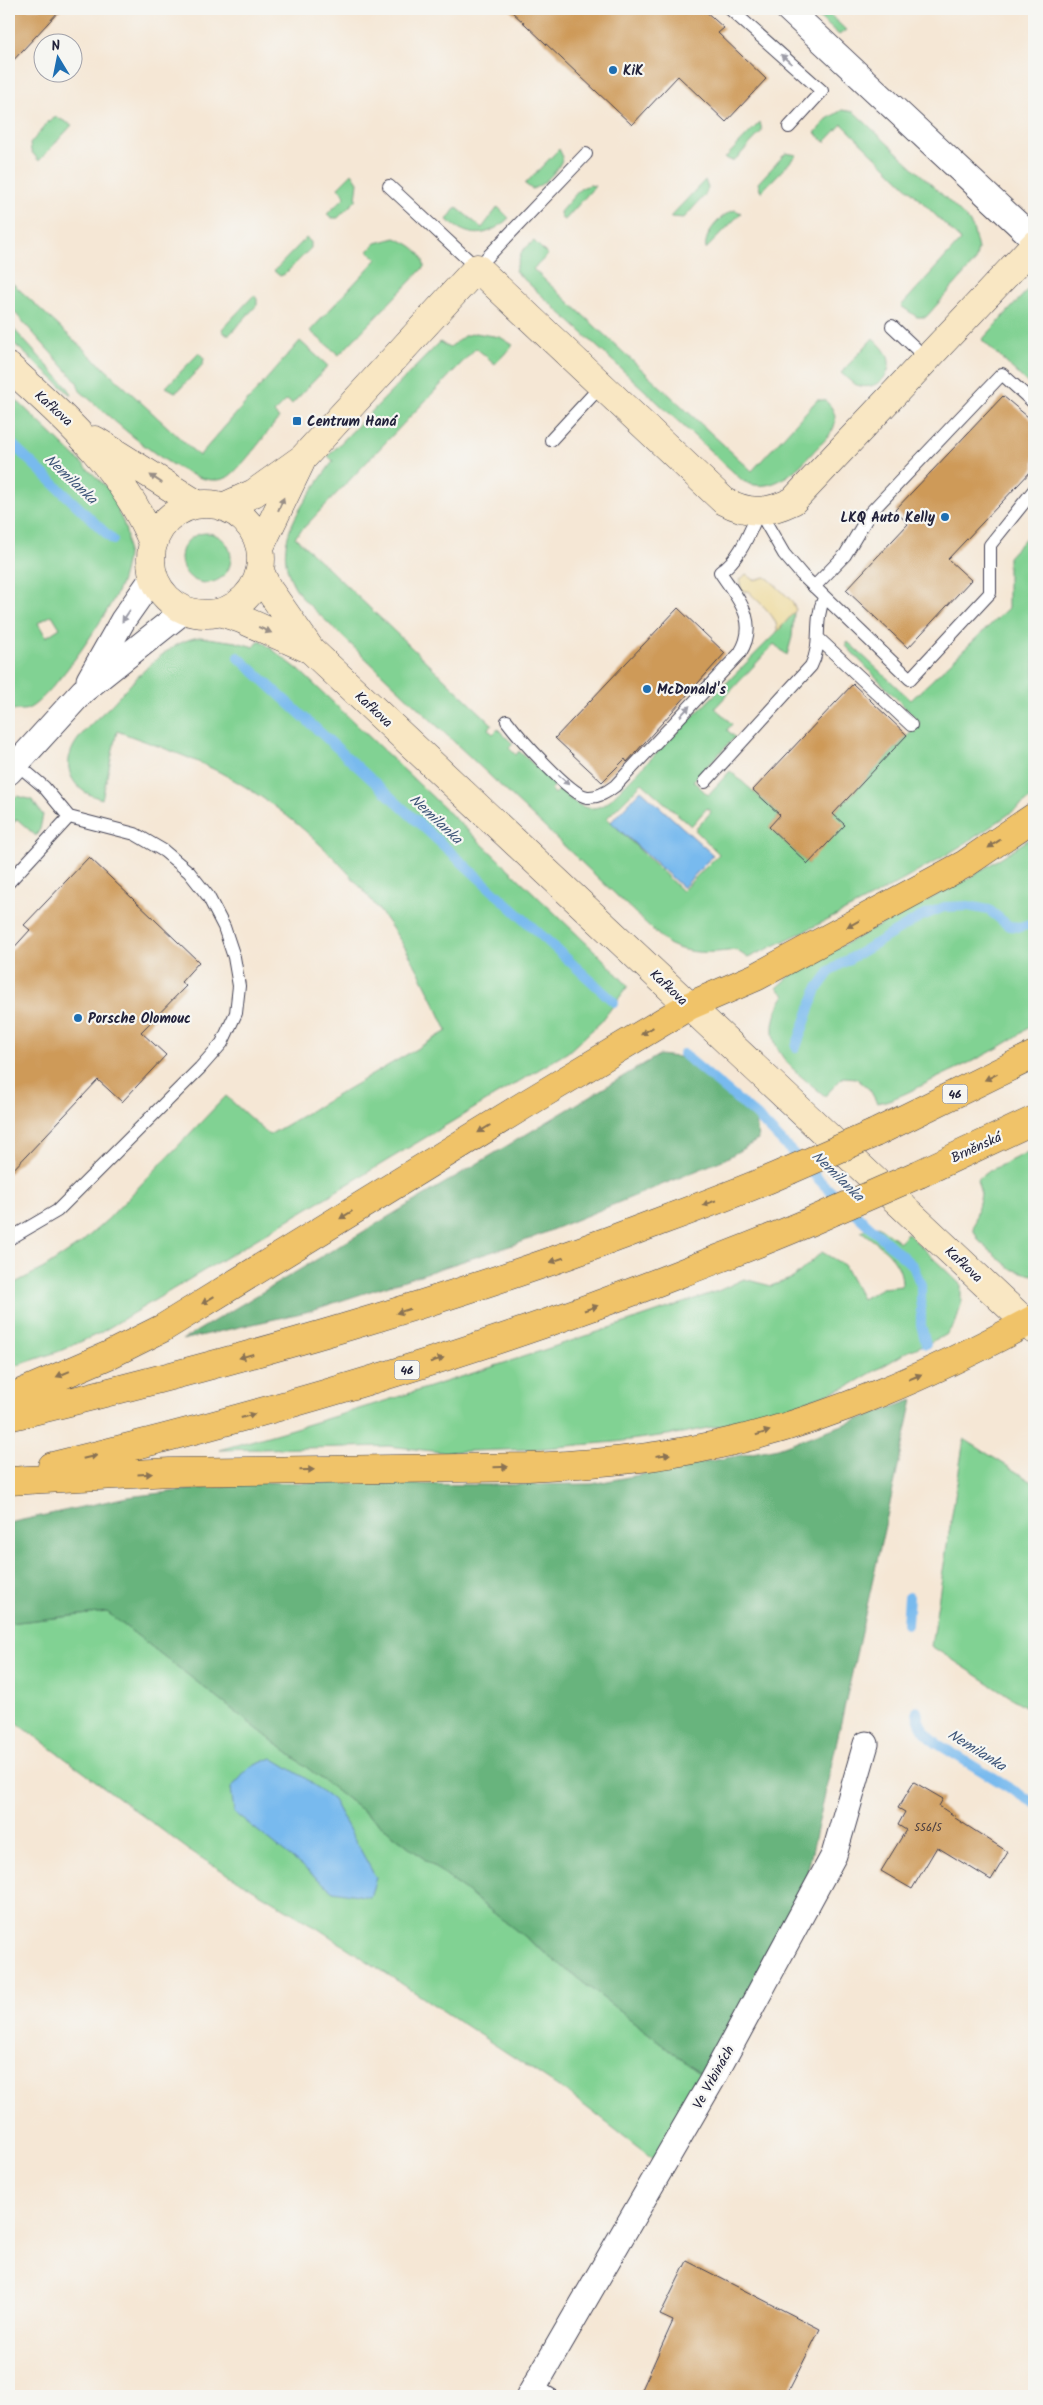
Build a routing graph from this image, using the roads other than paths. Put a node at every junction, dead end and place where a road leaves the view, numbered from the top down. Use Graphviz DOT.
graph roads {
  1 [pos="730,9"];
  2 [pos="788,9"];
  3 [pos="789,127"];
  4 [pos="586,154"];
  5 [pos="389,186"];
  6 [pos="1034,239"];
  7 [pos="1034,245"];
  8 [pos="477,268"];
  9 [pos="892,326"];
  10 [pos="927,358"];
  11 [pos="9,367"];
  12 [pos="601,386"];
  13 [pos="1034,403"];
  14 [pos="76,428"];
  15 [pos="551,440"];
  16 [pos="303,458"];
  17 [pos="1034,490"];
  18 [pos="210,506"];
  19 [pos="760,511"];
  20 [pos="153,543"];
  21 [pos="260,559"];
  22 [pos="154,576"];
  23 [pos="814,587"];
  24 [pos="824,598"];
  25 [pos="185,610"];
  26 [pos="220,612"];
  27 [pos="818,638"];
  28 [pos="311,650"];
  29 [pos="83,691"];
  30 [pos="507,721"];
  31 [pos="911,725"];
  32 [pos="11,762"];
  33 [pos="705,782"];
  34 [pos="70,817"];
  35 [pos="1034,817"];
  36 [pos="9,882"];
  37 [pos="689,1006"];
  38 [pos="1034,1055"];
  39 [pos="1034,1120"];
  40 [pos="9,1239"];
  41 [pos="1032,1324"];
  42 [pos="9,1398"];
  43 [pos="9,1416"];
  44 [pos="9,1476"];
  45 [pos="9,1481"];
  46 [pos="866,1744"];
  47 [pos="539,2392"];
  3 -- 1 [label="lane, one-way"];
  2 -- 6 [label="street"];
  4 -- 8 [label="lane"];
  5 -- 8 [label="lane"];
  7 -- 10 [label="street"];
  8 -- 12 [label="street"];
  8 -- 16 [label="street"];
  9 -- 10 [label="lane"];
  10 -- 19 [label="street"];
  11 -- 14 [label="street, Kafkova"];
  12 -- 15 [label="lane"];
  12 -- 19 [label="street"];
  13 -- 23 [label="lane"];
  18 -- 14 [label="street, Kafkova, one-way"];
  14 -- 20 [label="street, Kafkova"];
  16 -- 18 [label="street"];
  21 -- 16 [label="street, one-way"];
  17 -- 24 [label="lane"];
  18 -- 20 [label="street, Kafkova"];
  18 -- 21 [label="street, Kafkova"];
  19 -- 23 [label="lane"];
  30 -- 19 [label="lane, one-way"];
  20 -- 22 [label="street, Kafkova"];
  21 -- 26 [label="street"];
  21 -- 28 [label="street, Kafkova"];
  22 -- 25 [label="street, Kafkova"];
  22 -- 29 [label="street, one-way"];
  23 -- 24 [label="lane"];
  24 -- 27 [label="lane"];
  25 -- 26 [label="street, Kafkova"];
  25 -- 29 [label="street"];
  26 -- 28 [label="street, Kafkova, one-way"];
  27 -- 31 [label="lane"];
  27 -- 33 [label="lane"];
  28 -- 37 [label="street, Kafkova"];
  29 -- 32 [label="street"];
  32 -- 34 [label="lane"];
  34 -- 36 [label="lane"];
  34 -- 40 [label="lane"];
  35 -- 37 [label="main road, one-way"];
  37 -- 41 [label="street, Kafkova"];
  37 -- 42 [label="main road, one-way"];
  38 -- 43 [label="main road, 46, one-way, bridge"];
  44 -- 39 [label="main road, Brněnská / 46, one-way, bridge"];
  45 -- 41 [label="main road, one-way"];
  46 -- 47 [label="street, Ve Vrbinách"];
}
